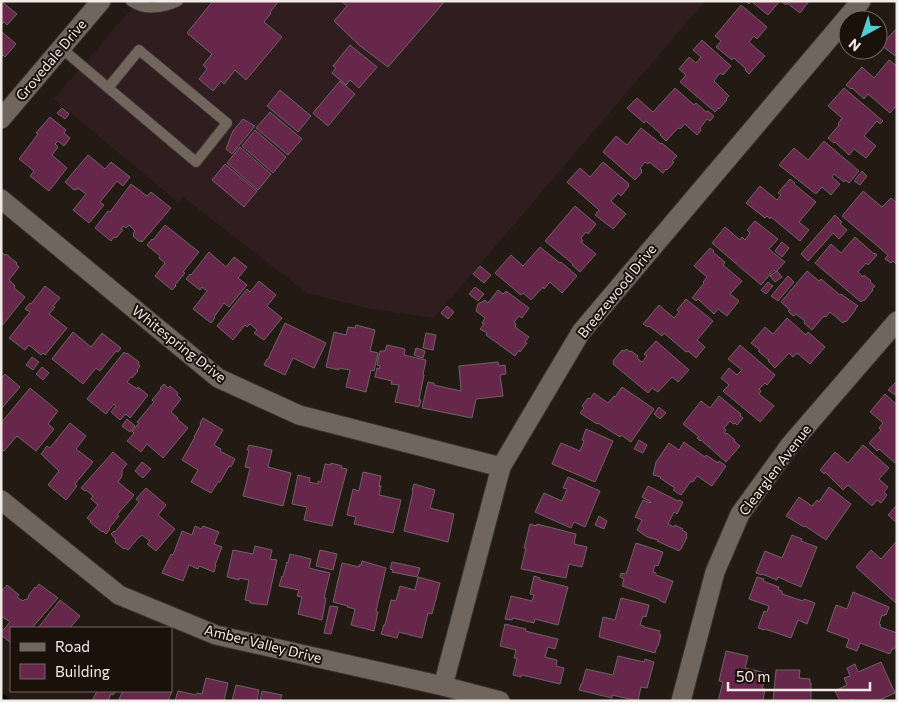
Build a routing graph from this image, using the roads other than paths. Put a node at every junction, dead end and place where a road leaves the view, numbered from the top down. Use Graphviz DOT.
graph roads {
  1 [pos="101,1"];
  2 [pos="131,1"];
  3 [pos="178,1"];
  4 [pos="861,1"];
  5 [pos="61,48"];
  6 [pos="108,88"];
  7 [pos="1,119"];
  8 [pos="1,199"];
  9 [pos="897,321"];
  10 [pos="501,467"];
  11 [pos="1,500"];
  12 [pos="443,686"];
  13 [pos="500,701"];
  14 [pos="681,701"];
  1 -- 5 [label="street, Grovedale Drive"];
  2 -- 3 [label="lane"];
  4 -- 10 [label="street, Breezewood Drive"];
  5 -- 6 [label="lane"];
  5 -- 7 [label="street, Grovedale Drive"];
  6 -- 6 [label="lane"];
  8 -- 10 [label="street, Whitespring Drive"];
  9 -- 14 [label="street, Clearglen Avenue"];
  10 -- 12 [label="street, Breezewood Drive"];
  11 -- 12 [label="street, Amber Valley Drive"];
  12 -- 13 [label="street, Amber Valley Drive"];
}
